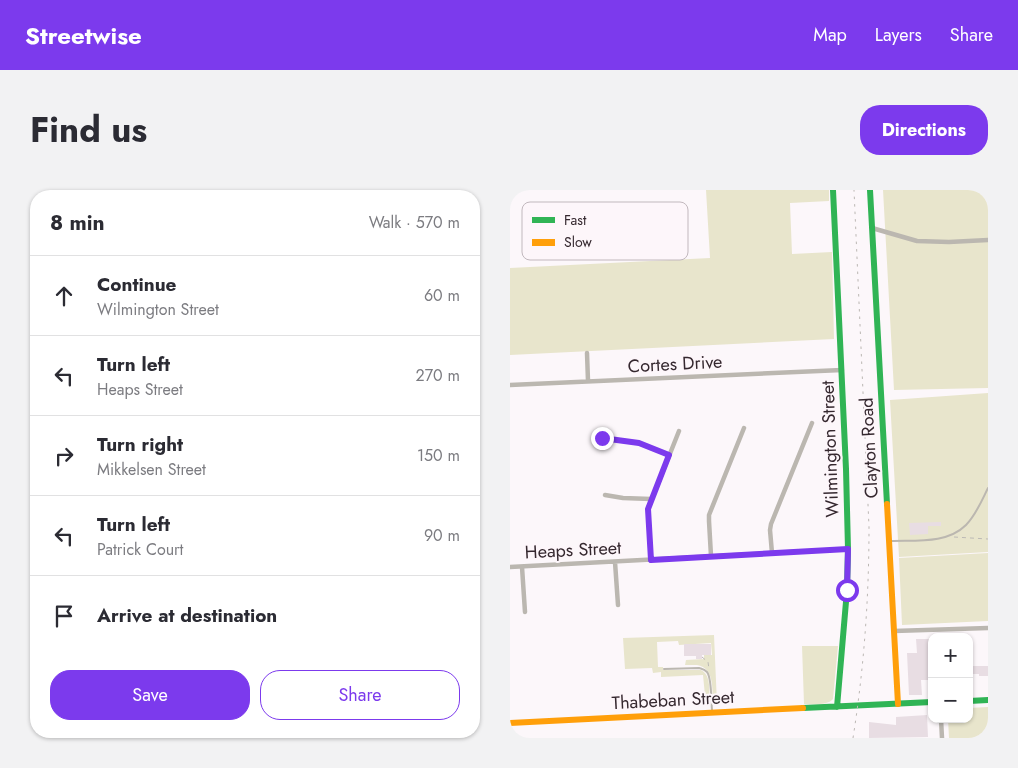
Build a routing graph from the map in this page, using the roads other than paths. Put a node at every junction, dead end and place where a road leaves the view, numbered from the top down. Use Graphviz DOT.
graph roads {
  1 [pos="833,190"];
  2 [pos="870,190"];
  3 [pos="872,228"];
  4 [pos="988,240"];
  5 [pos="586,353"];
  6 [pos="842,370"];
  7 [pos="588,382"];
  8 [pos="510,385"];
  9 [pos="812,424"];
  10 [pos="744,428"];
  11 [pos="679,431"];
  12 [pos="602,438"];
  13 [pos="669,455"];
  14 [pos="988,488"];
  15 [pos="605,495"];
  16 [pos="651,499"];
  17 [pos="889,542"];
  18 [pos="848,549"];
  19 [pos="772,553"];
  20 [pos="711,556"];
  21 [pos="651,560"];
  22 [pos="615,562"];
  23 [pos="522,566"];
  24 [pos="510,567"];
  25 [pos="618,605"];
  26 [pos="525,612"];
  27 [pos="988,628"];
  28 [pos="894,631"];
  29 [pos="664,668"];
  30 [pos="973,700"];
  31 [pos="988,700"];
  32 [pos="928,702"];
  33 [pos="898,704"];
  34 [pos="837,707"];
  35 [pos="712,713"];
  36 [pos="510,723"];
  37 [pos="941,723"];
  38 [pos="942,738"];
  1 -- 6 [label="street, Wilmington Street"];
  2 -- 3 [label="street, Clayton Road"];
  3 -- 4 [label="street"];
  3 -- 17 [label="street, Clayton Road"];
  5 -- 7 [label="street"];
  6 -- 7 [label="street, Cortes Drive"];
  6 -- 18 [label="street, Wilmington Street"];
  7 -- 8 [label="street, Cortes Drive"];
  9 -- 19 [label="street"];
  10 -- 20 [label="street"];
  11 -- 13 [label="street"];
  12 -- 13 [label="street"];
  13 -- 16 [label="street"];
  14 -- 17 [label="lane"];
  15 -- 16 [label="street"];
  16 -- 21 [label="street"];
  17 -- 28 [label="street, Clayton Road"];
  18 -- 19 [label="street, Heaps Street"];
  18 -- 34 [label="street, Wilmington Street"];
  19 -- 20 [label="street, Heaps Street"];
  20 -- 21 [label="street, Heaps Street"];
  21 -- 22 [label="street, Heaps Street"];
  22 -- 23 [label="street, Heaps Street"];
  22 -- 25 [label="street"];
  23 -- 24 [label="street, Heaps Street"];
  23 -- 26 [label="street"];
  27 -- 28 [label="street"];
  28 -- 33 [label="street, Clayton Road"];
  29 -- 35 [label="lane"];
  30 -- 31 [label="street"];
  32 -- 33 [label="street, Thabeban Street"];
  33 -- 34 [label="street, Thabeban Street"];
  34 -- 35 [label="street, Thabeban Street"];
  35 -- 36 [label="street, Thabeban Street"];
  37 -- 38 [label="street"];
}
